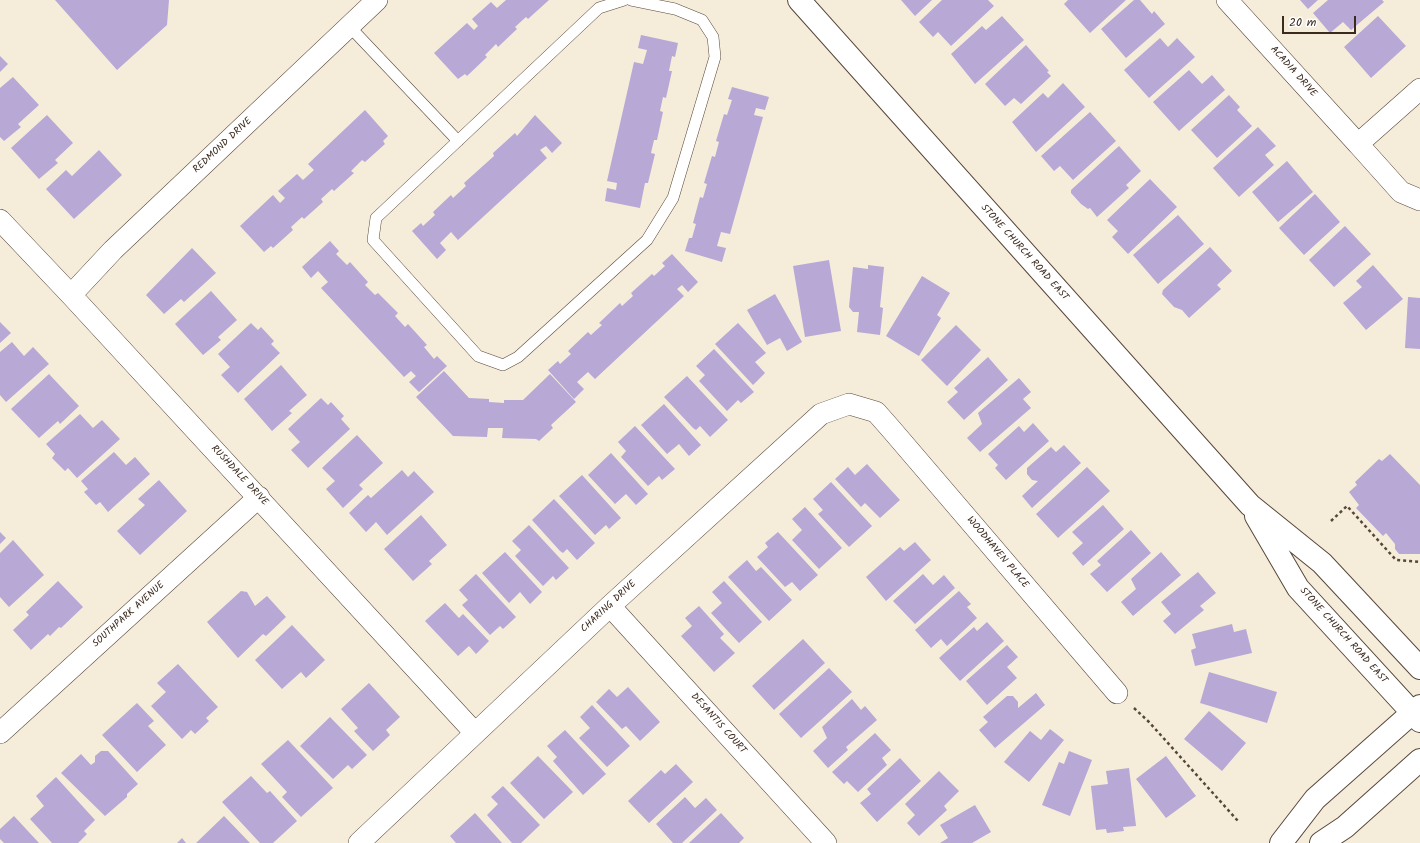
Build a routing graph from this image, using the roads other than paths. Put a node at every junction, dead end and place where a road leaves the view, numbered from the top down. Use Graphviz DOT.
graph roads {
  1 [pos="377,0"];
  2 [pos="624,0"];
  3 [pos="631,0"];
  4 [pos="799,0"];
  5 [pos="1227,0"];
  6 [pos="349,26"];
  7 [pos="1420,90"];
  8 [pos="458,141"];
  9 [pos="1358,144"];
  10 [pos="1420,200"];
  11 [pos="0,220"];
  12 [pos="71,295"];
  13 [pos="876,412"];
  14 [pos="259,497"];
  15 [pos="1250,505"];
  16 [pos="610,606"];
  17 [pos="1420,668"];
  18 [pos="1117,694"];
  19 [pos="1418,713"];
  20 [pos="3,722"];
  21 [pos="475,733"];
  22 [pos="1420,760"];
  23 [pos="359,843"];
  24 [pos="826,843"];
  25 [pos="1281,843"];
  26 [pos="1320,843"];
  1 -- 6 [label="street, REDMOND DRIVE"];
  2 -- 8 [label="lane"];
  3 -- 8 [label="lane"];
  4 -- 15 [label="main road, STONE CHURCH ROAD EAST"];
  5 -- 9 [label="street, ACADIA DRIVE"];
  6 -- 8 [label="lane"];
  6 -- 12 [label="street, REDMOND DRIVE"];
  7 -- 9 [label="street"];
  9 -- 10 [label="street, ACADIA DRIVE"];
  11 -- 12 [label="street, RUSHDALE DRIVE"];
  12 -- 14 [label="street, RUSHDALE DRIVE"];
  13 -- 16 [label="street, CHARING DRIVE"];
  13 -- 18 [label="street, WOODHAVEN PLACE"];
  14 -- 20 [label="street, SOUTHPARK AVENUE"];
  14 -- 21 [label="street, RUSHDALE DRIVE"];
  15 -- 17 [label="main road, STONE CHURCH ROAD EAST"];
  15 -- 19 [label="main road, STONE CHURCH ROAD EAST"];
  16 -- 21 [label="street, CHARING DRIVE"];
  16 -- 24 [label="street, DESANTIS COURT"];
  19 -- 25 [label="main road"];
  21 -- 23 [label="street, CHARING DRIVE"];
  22 -- 26 [label="main road"];
}
